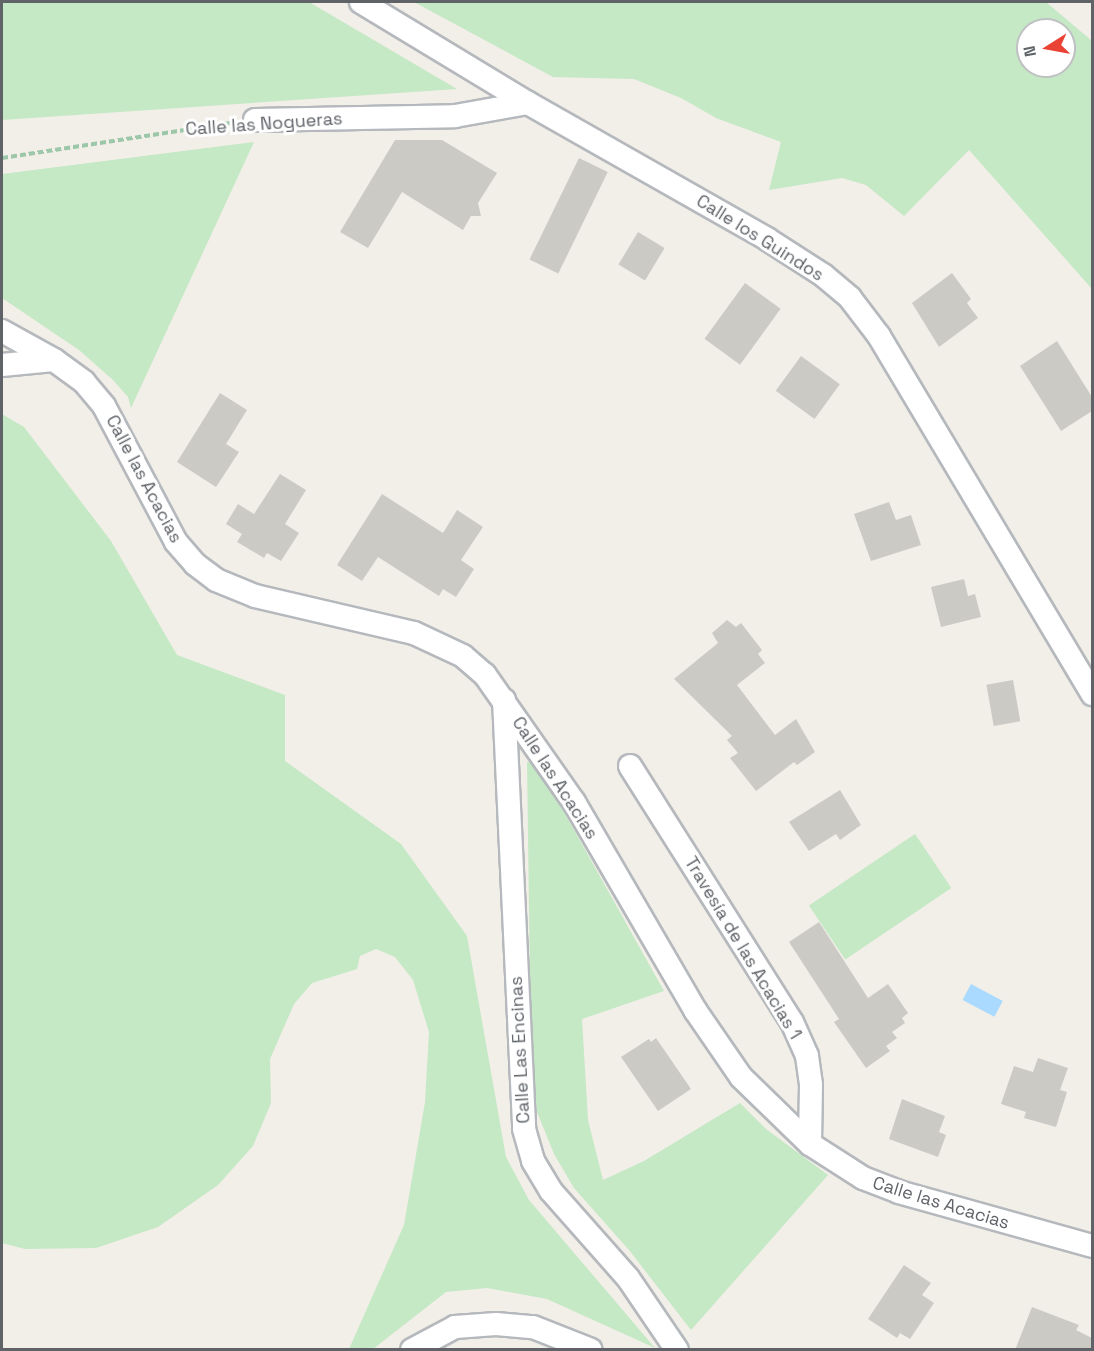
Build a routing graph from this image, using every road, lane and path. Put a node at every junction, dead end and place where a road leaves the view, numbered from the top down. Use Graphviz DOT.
graph roads {
  1 [pos="361,2"];
  2 [pos="528,103"];
  3 [pos="255,120"];
  4 [pos="2,158"];
  5 [pos="2,331"];
  6 [pos="54,360"];
  7 [pos="2,365"];
  8 [pos="1092,694"];
  9 [pos="504,700"];
  10 [pos="630,766"];
  11 [pos="810,1144"];
  12 [pos="1092,1246"];
  13 [pos="412,1350"];
  14 [pos="591,1350"];
  15 [pos="677,1350"];
  1 -- 2 [label="street, Calle los Guindos"];
  2 -- 3 [label="street, Calle las Nogueras"];
  2 -- 8 [label="street, Calle los Guindos"];
  3 -- 4 [label="path, Calle las Nogueras"];
  5 -- 6 [label="street, Calle las Acacias"];
  6 -- 7 [label="street"];
  6 -- 9 [label="street, Calle las Acacias"];
  9 -- 11 [label="street, Calle las Acacias"];
  9 -- 15 [label="street, Calle Las Encinas"];
  10 -- 11 [label="street, Travesía de las Acacias 1"];
  11 -- 12 [label="street, Calle las Acacias"];
  13 -- 14 [label="street"];
}
